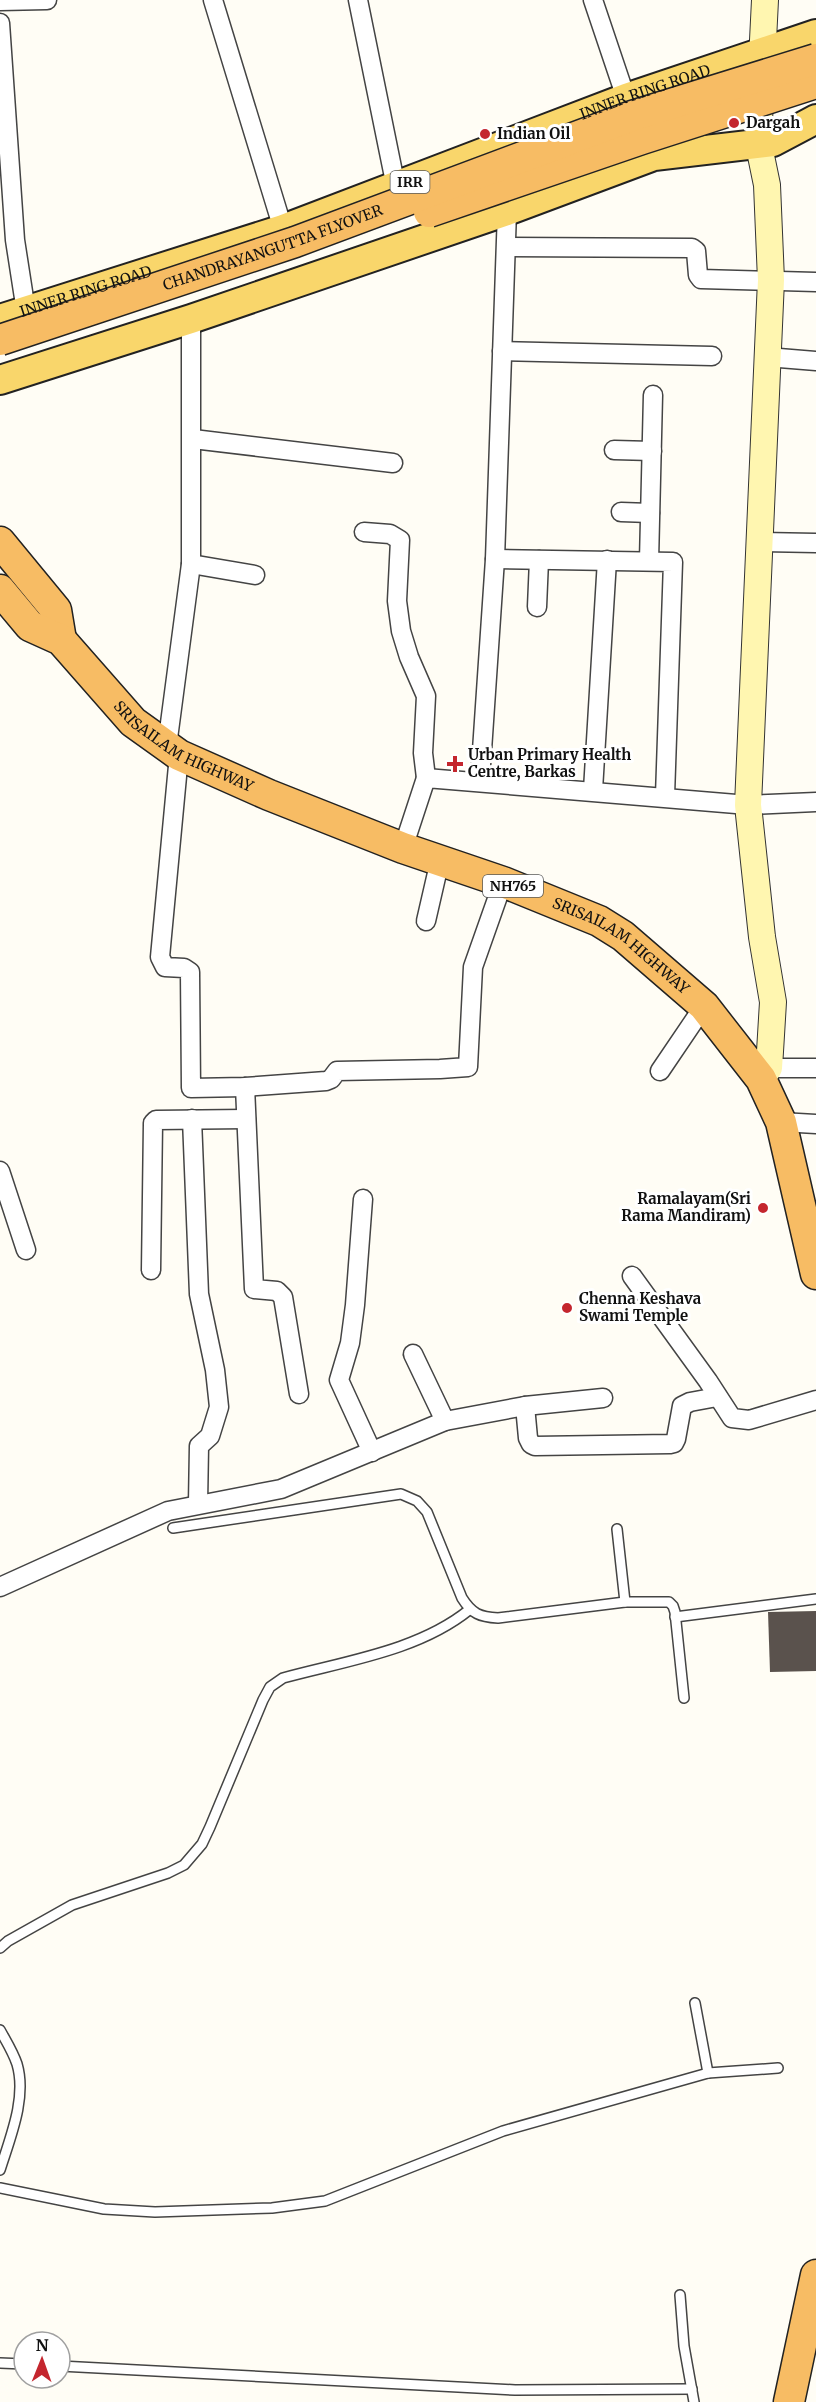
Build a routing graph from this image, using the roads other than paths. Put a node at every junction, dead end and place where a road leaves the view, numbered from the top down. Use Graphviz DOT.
graph roads {
  1 [pos="47,0"];
  2 [pos="213,0"];
  3 [pos="358,0"];
  4 [pos="593,0"];
  5 [pos="765,0"];
  6 [pos="0,1"];
  7 [pos="0,23"];
  8 [pos="816,34"];
  9 [pos="762,51"];
  10 [pos="816,59"];
  11 [pos="816,83"];
  12 [pos="626,98"];
  13 [pos="816,119"];
  14 [pos="760,144"];
  15 [pos="396,187"];
  16 [pos="507,211"];
  17 [pos="283,229"];
  18 [pos="507,247"];
  19 [pos="771,280"];
  20 [pos="816,282"];
  21 [pos="13,315"];
  22 [pos="191,319"];
  23 [pos="0,340"];
  24 [pos="502,351"];
  25 [pos="712,356"];
  26 [pos="767,357"];
  27 [pos="0,360"];
  28 [pos="816,361"];
  29 [pos="0,380"];
  30 [pos="653,395"];
  31 [pos="193,439"];
  32 [pos="614,450"];
  33 [pos="652,451"];
  34 [pos="393,464"];
  35 [pos="621,512"];
  36 [pos="650,513"];
  37 [pos="364,532"];
  38 [pos="0,542"];
  39 [pos="758,542"];
  40 [pos="816,543"];
  41 [pos="495,559"];
  42 [pos="538,560"];
  43 [pos="607,560"];
  44 [pos="649,561"];
  45 [pos="191,564"];
  46 [pos="255,575"];
  47 [pos="0,590"];
  48 [pos="537,607"];
  49 [pos="61,640"];
  50 [pos="173,750"];
  51 [pos="426,778"];
  52 [pos="480,780"];
  53 [pos="593,790"];
  54 [pos="665,796"];
  55 [pos="816,802"];
  56 [pos="748,805"];
  57 [pos="403,848"];
  58 [pos="440,860"];
  59 [pos="503,882"];
  60 [pos="426,921"];
  61 [pos="704,1006"];
  62 [pos="816,1068"];
  63 [pos="660,1071"];
  64 [pos="765,1073"];
  65 [pos="245,1087"];
  66 [pos="192,1119"];
  67 [pos="246,1119"];
  68 [pos="781,1122"];
  69 [pos="816,1124"];
  70 [pos="0,1171"];
  71 [pos="363,1199"];
  72 [pos="26,1250"];
  73 [pos="151,1270"];
  74 [pos="816,1274"];
  75 [pos="632,1276"];
  76 [pos="413,1354"];
  77 [pos="299,1394"];
  78 [pos="717,1397"];
  79 [pos="603,1398"];
  80 [pos="816,1400"];
  81 [pos="525,1406"];
  82 [pos="445,1420"];
  83 [pos="372,1452"];
  84 [pos="198,1504"];
  85 [pos="173,1528"];
  86 [pos="617,1529"];
  87 [pos="0,1587"];
  88 [pos="816,1599"];
  89 [pos="625,1602"];
  90 [pos="469,1610"];
  91 [pos="675,1617"];
  92 [pos="684,1698"];
  93 [pos="0,1948"];
  94 [pos="695,2003"];
  95 [pos="0,2030"];
  96 [pos="778,2068"];
  97 [pos="708,2073"];
  98 [pos="0,2170"];
  99 [pos="0,2188"];
  100 [pos="816,2275"];
  101 [pos="680,2295"];
  102 [pos="72,2367"];
  103 [pos="692,2389"];
  104 [pos="515,2390"];
  105 [pos="514,2402"];
  106 [pos="694,2402"];
  107 [pos="789,2402"];
  1 -- 6 [label="street"];
  2 -- 17 [label="street"];
  3 -- 15 [label="street"];
  4 -- 12 [label="street"];
  5 -- 9 [label="main road"];
  7 -- 21 [label="street"];
  8 -- 9 [label="main road, INNER RING ROAD / IRR"];
  9 -- 12 [label="main road, INNER RING ROAD / IRR"];
  9 -- 14 [label="main road"];
  10 -- 23 [label="highway, CHANDRAYANGUTTA FLYOVER / IRR, bridge"];
  11 -- 27 [label="highway, CHANDRAYANGUTTA FLYOVER / IRR, bridge"];
  12 -- 15 [label="main road, INNER RING ROAD / IRR"];
  13 -- 14 [label="main road"];
  14 -- 16 [label="main road"];
  14 -- 19 [label="main road"];
  15 -- 17 [label="main road, INNER RING ROAD / IRR"];
  16 -- 18 [label="street"];
  16 -- 22 [label="main road"];
  17 -- 21 [label="main road, INNER RING ROAD / IRR"];
  18 -- 19 [label="street"];
  18 -- 24 [label="street"];
  19 -- 20 [label="street"];
  19 -- 26 [label="main road"];
  22 -- 29 [label="main road"];
  22 -- 31 [label="street"];
  24 -- 25 [label="street"];
  24 -- 41 [label="street"];
  26 -- 28 [label="street"];
  26 -- 39 [label="main road"];
  30 -- 33 [label="street"];
  31 -- 34 [label="street"];
  31 -- 45 [label="street"];
  32 -- 33 [label="street"];
  33 -- 36 [label="street"];
  35 -- 36 [label="street"];
  36 -- 44 [label="street"];
  37 -- 51 [label="street"];
  38 -- 49 [label="highway"];
  39 -- 40 [label="street"];
  39 -- 56 [label="main road"];
  41 -- 42 [label="street"];
  41 -- 52 [label="street"];
  42 -- 43 [label="street"];
  42 -- 48 [label="street"];
  43 -- 44 [label="street"];
  43 -- 53 [label="street"];
  44 -- 54 [label="street"];
  45 -- 46 [label="street"];
  45 -- 50 [label="street"];
  47 -- 49 [label="highway, NH765"];
  49 -- 50 [label="highway, SRISAILAM HIGHWAY / NH765"];
  50 -- 57 [label="highway, SRISAILAM HIGHWAY / NH765"];
  50 -- 65 [label="street"];
  51 -- 52 [label="street"];
  51 -- 57 [label="street"];
  52 -- 53 [label="street"];
  53 -- 54 [label="street"];
  54 -- 56 [label="street"];
  55 -- 56 [label="street"];
  56 -- 64 [label="main road"];
  57 -- 58 [label="highway, SRISAILAM HIGHWAY / NH765"];
  58 -- 59 [label="highway, SRISAILAM HIGHWAY / NH765"];
  58 -- 60 [label="street"];
  59 -- 61 [label="highway, SRISAILAM HIGHWAY / NH765"];
  59 -- 65 [label="street"];
  61 -- 63 [label="street"];
  61 -- 64 [label="highway, SRISAILAM HIGHWAY / NH765"];
  62 -- 64 [label="street"];
  64 -- 68 [label="highway, SRISAILAM HIGHWAY / NH765"];
  65 -- 67 [label="street"];
  66 -- 67 [label="street"];
  66 -- 73 [label="street"];
  66 -- 84 [label="street"];
  67 -- 77 [label="street"];
  68 -- 69 [label="street"];
  68 -- 74 [label="highway, SRISAILAM HIGHWAY / NH765"];
  70 -- 72 [label="street"];
  71 -- 83 [label="street"];
  75 -- 78 [label="street"];
  76 -- 82 [label="street"];
  78 -- 80 [label="street"];
  78 -- 81 [label="street"];
  79 -- 81 [label="street"];
  81 -- 82 [label="street"];
  82 -- 83 [label="street"];
  83 -- 84 [label="street"];
  84 -- 87 [label="street"];
  85 -- 90 [label="lane"];
  86 -- 89 [label="lane"];
  88 -- 91 [label="lane"];
  89 -- 90 [label="lane"];
  89 -- 91 [label="lane"];
  90 -- 93 [label="lane"];
  91 -- 92 [label="lane"];
  94 -- 97 [label="lane"];
  95 -- 98 [label="lane"];
  96 -- 97 [label="lane"];
  97 -- 99 [label="lane"];
  100 -- 107 [label="highway"];
  101 -- 103 [label="lane"];
  102 -- 104 [label="lane"];
  103 -- 104 [label="lane"];
  103 -- 106 [label="lane"];
  104 -- 105 [label="lane"];
}
